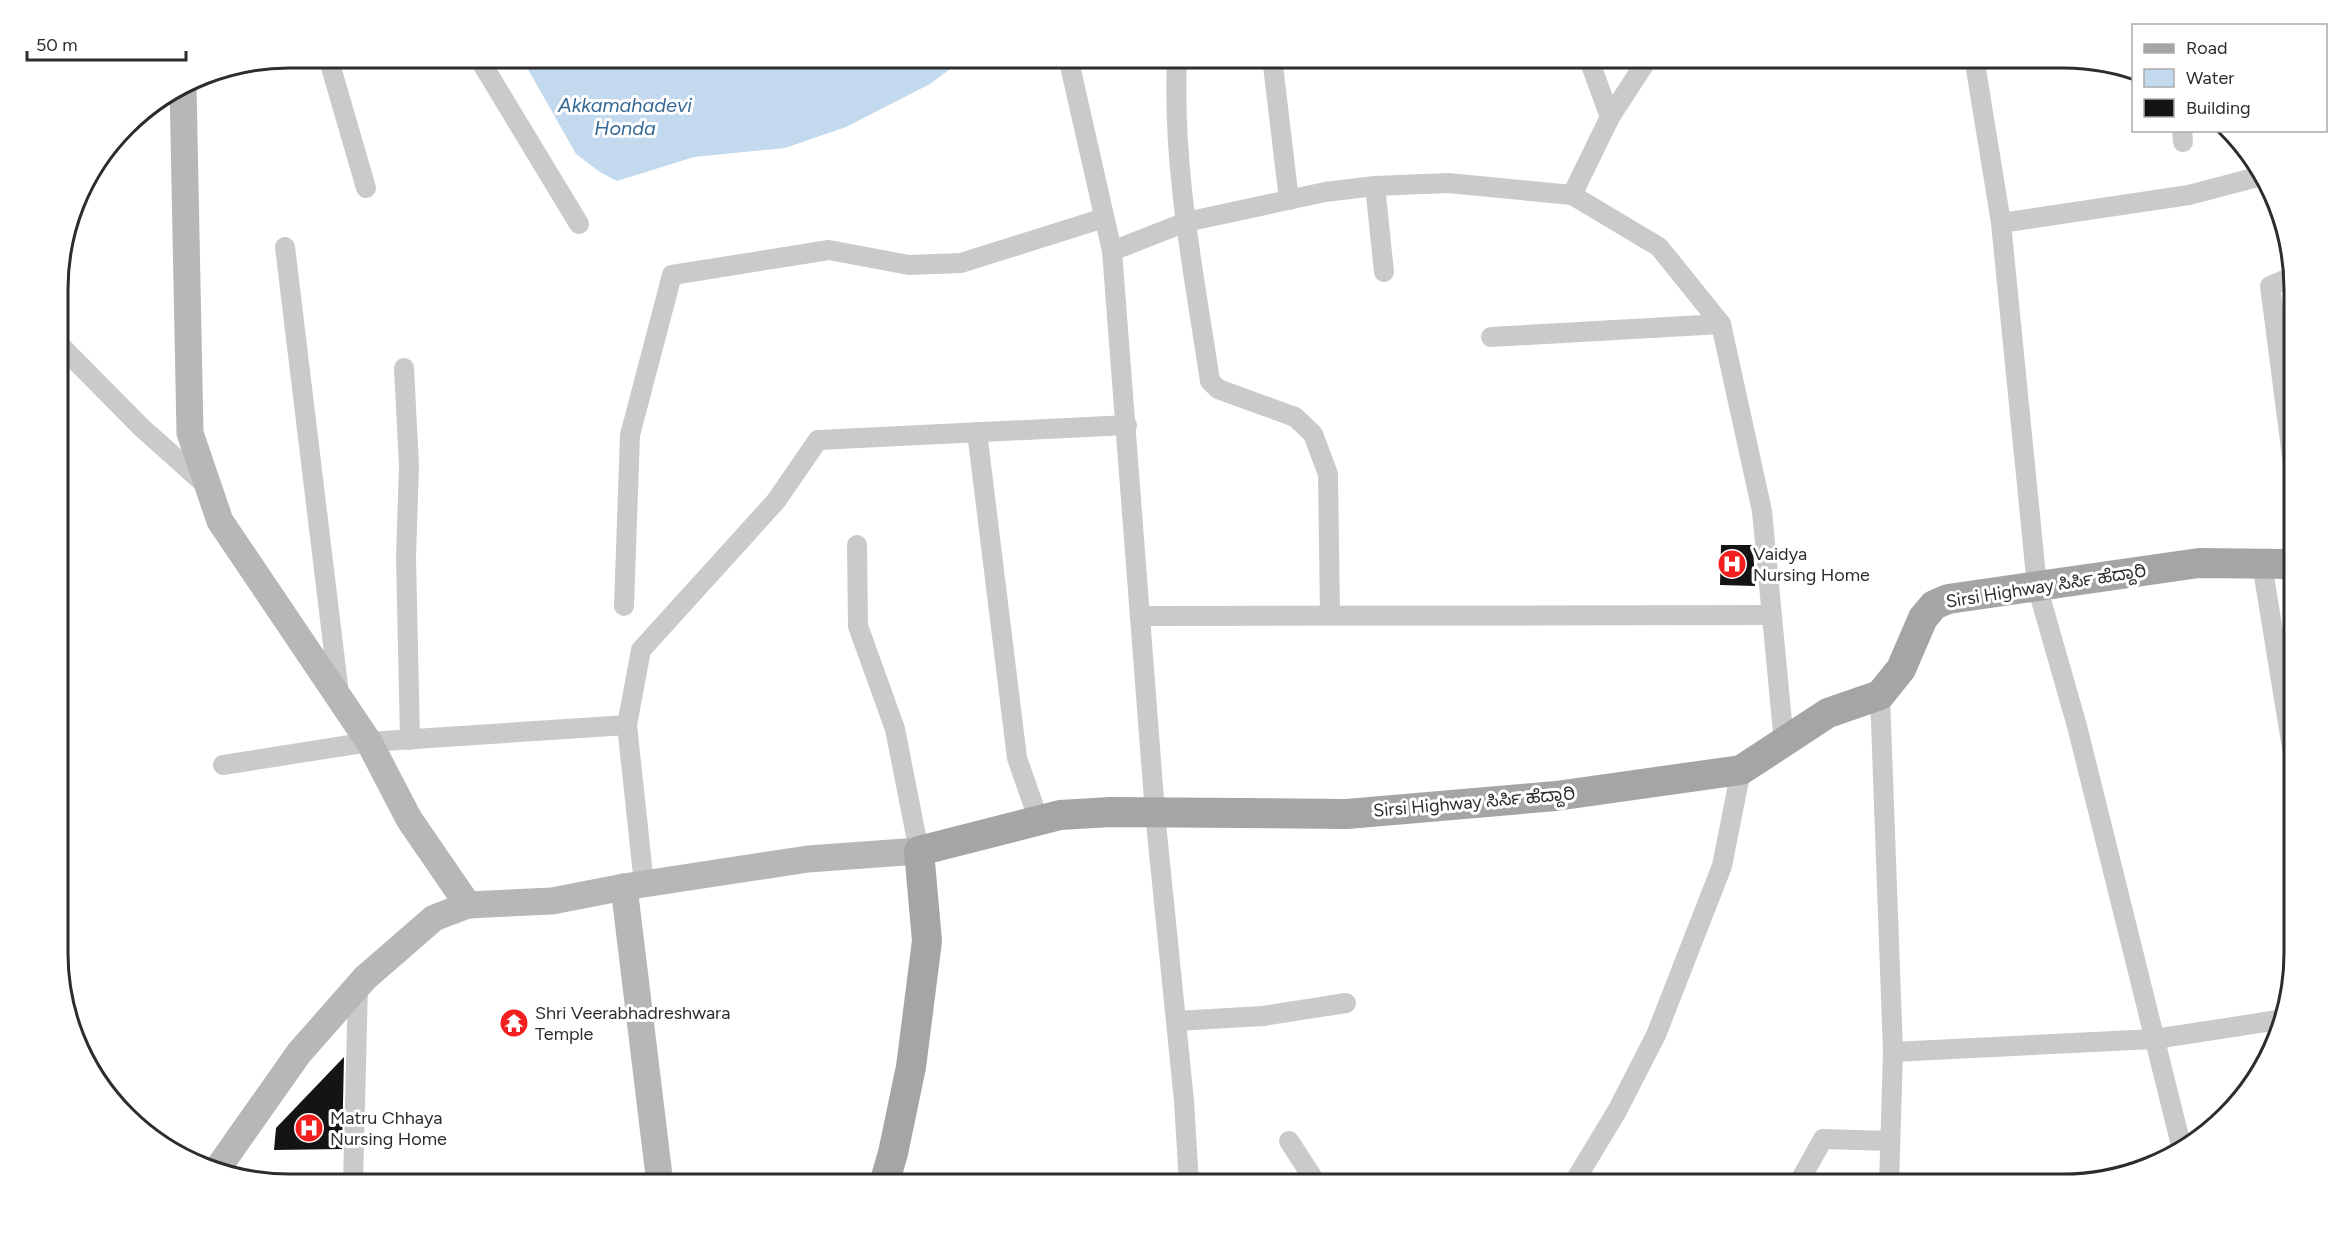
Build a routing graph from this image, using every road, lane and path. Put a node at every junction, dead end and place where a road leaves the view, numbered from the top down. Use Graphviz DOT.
graph roads {
  1 [pos="331,68"];
  2 [pos="485,68"];
  3 [pos="1070,68"];
  4 [pos="1177,68"];
  5 [pos="1273,68"];
  6 [pos="1592,68"];
  7 [pos="1642,68"];
  8 [pos="1976,68"];
  9 [pos="183,94"];
  10 [pos="1610,117"];
  11 [pos="2254,178"];
  12 [pos="1375,186"];
  13 [pos="366,188"];
  14 [pos="1572,195"];
  15 [pos="1289,200"];
  16 [pos="1104,218"];
  17 [pos="1186,222"];
  18 [pos="2001,223"];
  19 [pos="579,224"];
  20 [pos="285,247"];
  21 [pos="1112,250"];
  22 [pos="1384,272"];
  23 [pos="2283,281"];
  24 [pos="1721,324"];
  25 [pos="1491,337"];
  26 [pos="68,353"];
  27 [pos="404,368"];
  28 [pos="2284,394"];
  29 [pos="1127,425"];
  30 [pos="977,432"];
  31 [pos="208,487"];
  32 [pos="857,545"];
  33 [pos="2262,564"];
  34 [pos="2284,564"];
  35 [pos="2037,586"];
  36 [pos="624,606"];
  37 [pos="1330,615"];
  38 [pos="1772,615"];
  39 [pos="1141,616"];
  40 [pos="1881,695"];
  41 [pos="340,699"];
  42 [pos="2284,703"];
  43 [pos="627,725"];
  44 [pos="410,740"];
  45 [pos="369,742"];
  46 [pos="1784,743"];
  47 [pos="223,765"];
  48 [pos="1741,770"];
  49 [pos="1155,813"];
  50 [pos="1039,821"];
  51 [pos="919,851"];
  52 [pos="634,886"];
  53 [pos="468,905"];
  54 [pos="358,986"];
  55 [pos="1346,1002"];
  56 [pos="1176,1021"];
  57 [pos="2273,1021"];
  58 [pos="2155,1038"];
  59 [pos="1893,1052"];
  60 [pos="2180,1140"];
  61 [pos="1289,1141"];
  62 [pos="1890,1141"];
  63 [pos="221,1163"];
  64 [pos="353,1174"];
  65 [pos="659,1174"];
  66 [pos="887,1174"];
  67 [pos="1188,1174"];
  68 [pos="1310,1174"];
  69 [pos="1579,1174"];
  70 [pos="1804,1174"];
  71 [pos="1889,1174"];
  1 -- 13 [label="street"];
  2 -- 19 [label="street"];
  3 -- 16 [label="street"];
  4 -- 17 [label="street"];
  5 -- 15 [label="street"];
  6 -- 10 [label="street"];
  7 -- 10 [label="street"];
  8 -- 18 [label="street"];
  9 -- 31 [label="street"];
  10 -- 14 [label="street"];
  11 -- 18 [label="street"];
  12 -- 14 [label="street"];
  12 -- 15 [label="street"];
  12 -- 22 [label="street"];
  14 -- 24 [label="street"];
  15 -- 17 [label="street"];
  16 -- 21 [label="street"];
  16 -- 36 [label="street"];
  17 -- 21 [label="street"];
  17 -- 37 [label="street"];
  18 -- 35 [label="street"];
  20 -- 41 [label="street"];
  21 -- 29 [label="street"];
  23 -- 28 [label="street"];
  24 -- 25 [label="street"];
  24 -- 38 [label="street"];
  26 -- 31 [label="street"];
  27 -- 44 [label="street"];
  29 -- 30 [label="street"];
  29 -- 39 [label="street"];
  30 -- 43 [label="street"];
  30 -- 50 [label="street"];
  31 -- 41 [label="street"];
  32 -- 51 [label="street"];
  33 -- 34 [label="main road, Sirsi Highway ಸಿರ್ಸಿ ಹೆದ್ದಾರಿ"];
  33 -- 35 [label="main road, Sirsi Highway ಸಿರ್ಸಿ ಹೆದ್ದಾರಿ"];
  33 -- 42 [label="street"];
  35 -- 40 [label="main road, Sirsi Highway ಸಿರ್ಸಿ ಹೆದ್ದಾರಿ"];
  35 -- 58 [label="street"];
  37 -- 38 [label="street"];
  37 -- 39 [label="street"];
  38 -- 46 [label="street"];
  39 -- 49 [label="street"];
  40 -- 46 [label="main road, Sirsi Highway ಸಿರ್ಸಿ ಹೆದ್ದಾರಿ"];
  40 -- 59 [label="street"];
  41 -- 45 [label="street"];
  43 -- 44 [label="street"];
  43 -- 52 [label="street"];
  44 -- 45 [label="street"];
  45 -- 47 [label="street"];
  45 -- 53 [label="street"];
  46 -- 48 [label="main road, Sirsi Highway ಸಿರ್ಸಿ ಹೆದ್ದಾರಿ"];
  48 -- 49 [label="main road, Sirsi Highway ಸಿರ್ಸಿ ಹೆದ್ದಾರಿ"];
  48 -- 69 [label="street"];
  49 -- 50 [label="main road, Sirsi Highway ಸಿರ್ಸಿ ಹೆದ್ದಾರಿ"];
  49 -- 56 [label="street"];
  50 -- 51 [label="main road, Sirsi Highway ಸಿರ್ಸಿ ಹೆದ್ದಾರಿ"];
  51 -- 52 [label="street"];
  51 -- 66 [label="main road"];
  52 -- 53 [label="street"];
  52 -- 65 [label="street"];
  53 -- 54 [label="street"];
  54 -- 63 [label="street"];
  54 -- 64 [label="street"];
  55 -- 56 [label="street"];
  56 -- 67 [label="street"];
  57 -- 58 [label="street"];
  58 -- 59 [label="street"];
  58 -- 60 [label="street"];
  59 -- 62 [label="street"];
  61 -- 68 [label="street"];
  62 -- 70 [label="street"];
  62 -- 71 [label="street"];
}
